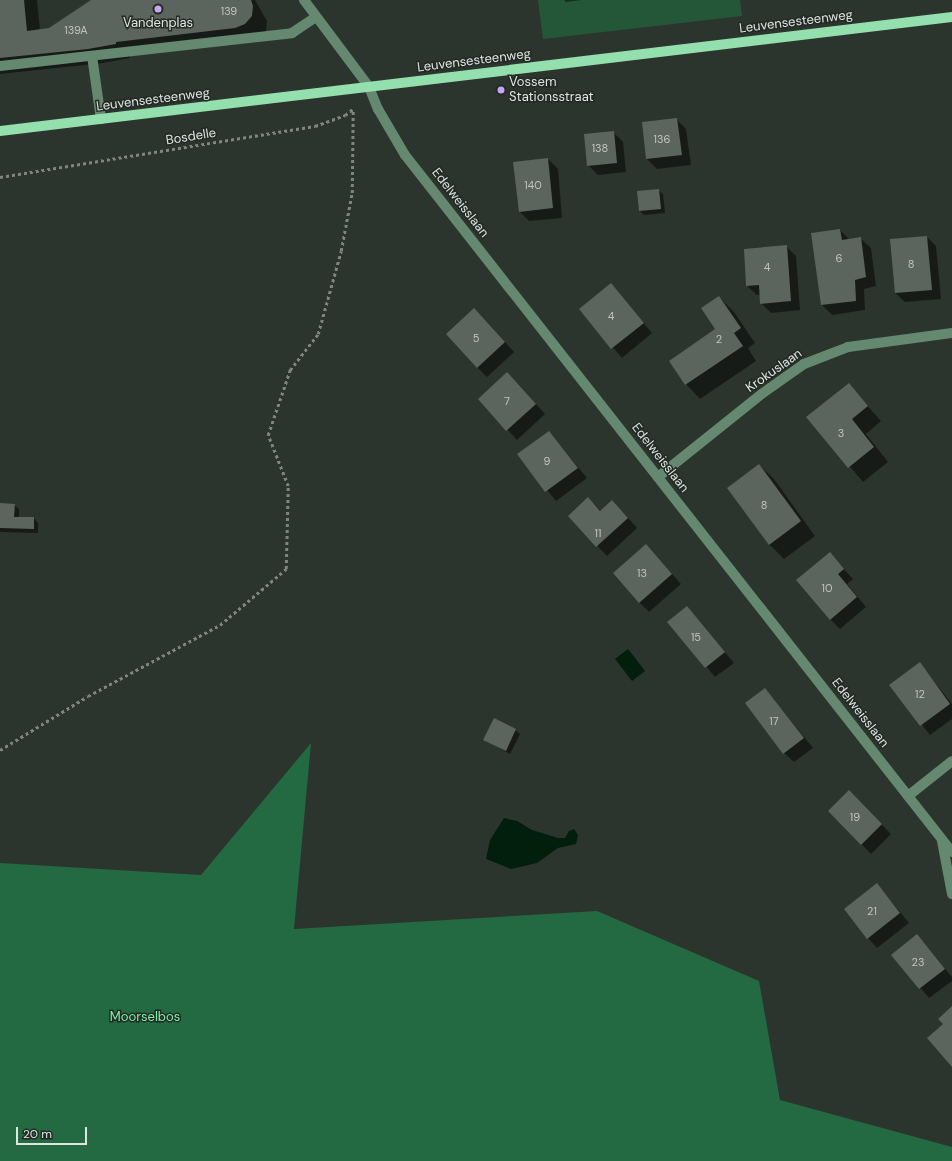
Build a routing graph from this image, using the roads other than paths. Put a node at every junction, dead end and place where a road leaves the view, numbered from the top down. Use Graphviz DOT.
graph roads {
  1 [pos="304,0"];
  2 [pos="952,17"];
  3 [pos="316,18"];
  4 [pos="92,56"];
  5 [pos="0,66"];
  6 [pos="369,86"];
  7 [pos="100,119"];
  8 [pos="0,131"];
  9 [pos="952,333"];
  10 [pos="658,477"];
  11 [pos="952,761"];
  12 [pos="908,796"];
  13 [pos="942,839"];
  14 [pos="952,852"];
  15 [pos="952,894"];
  1 -- 3 [label="street, Edelweisslaan"];
  2 -- 6 [label="main road, Leuvensesteenweg"];
  3 -- 4 [label="street"];
  3 -- 6 [label="street, Edelweisslaan"];
  4 -- 5 [label="street"];
  4 -- 7 [label="street"];
  6 -- 7 [label="main road, Leuvensesteenweg"];
  6 -- 10 [label="street, Edelweisslaan"];
  7 -- 8 [label="main road, Leuvensesteenweg"];
  9 -- 10 [label="street, Krokuslaan"];
  10 -- 12 [label="street, Edelweisslaan"];
  11 -- 12 [label="street"];
  12 -- 13 [label="street, Edelweisslaan"];
  13 -- 14 [label="street, Edelweisslaan"];
  13 -- 15 [label="street, Edelweisslaan"];
}
